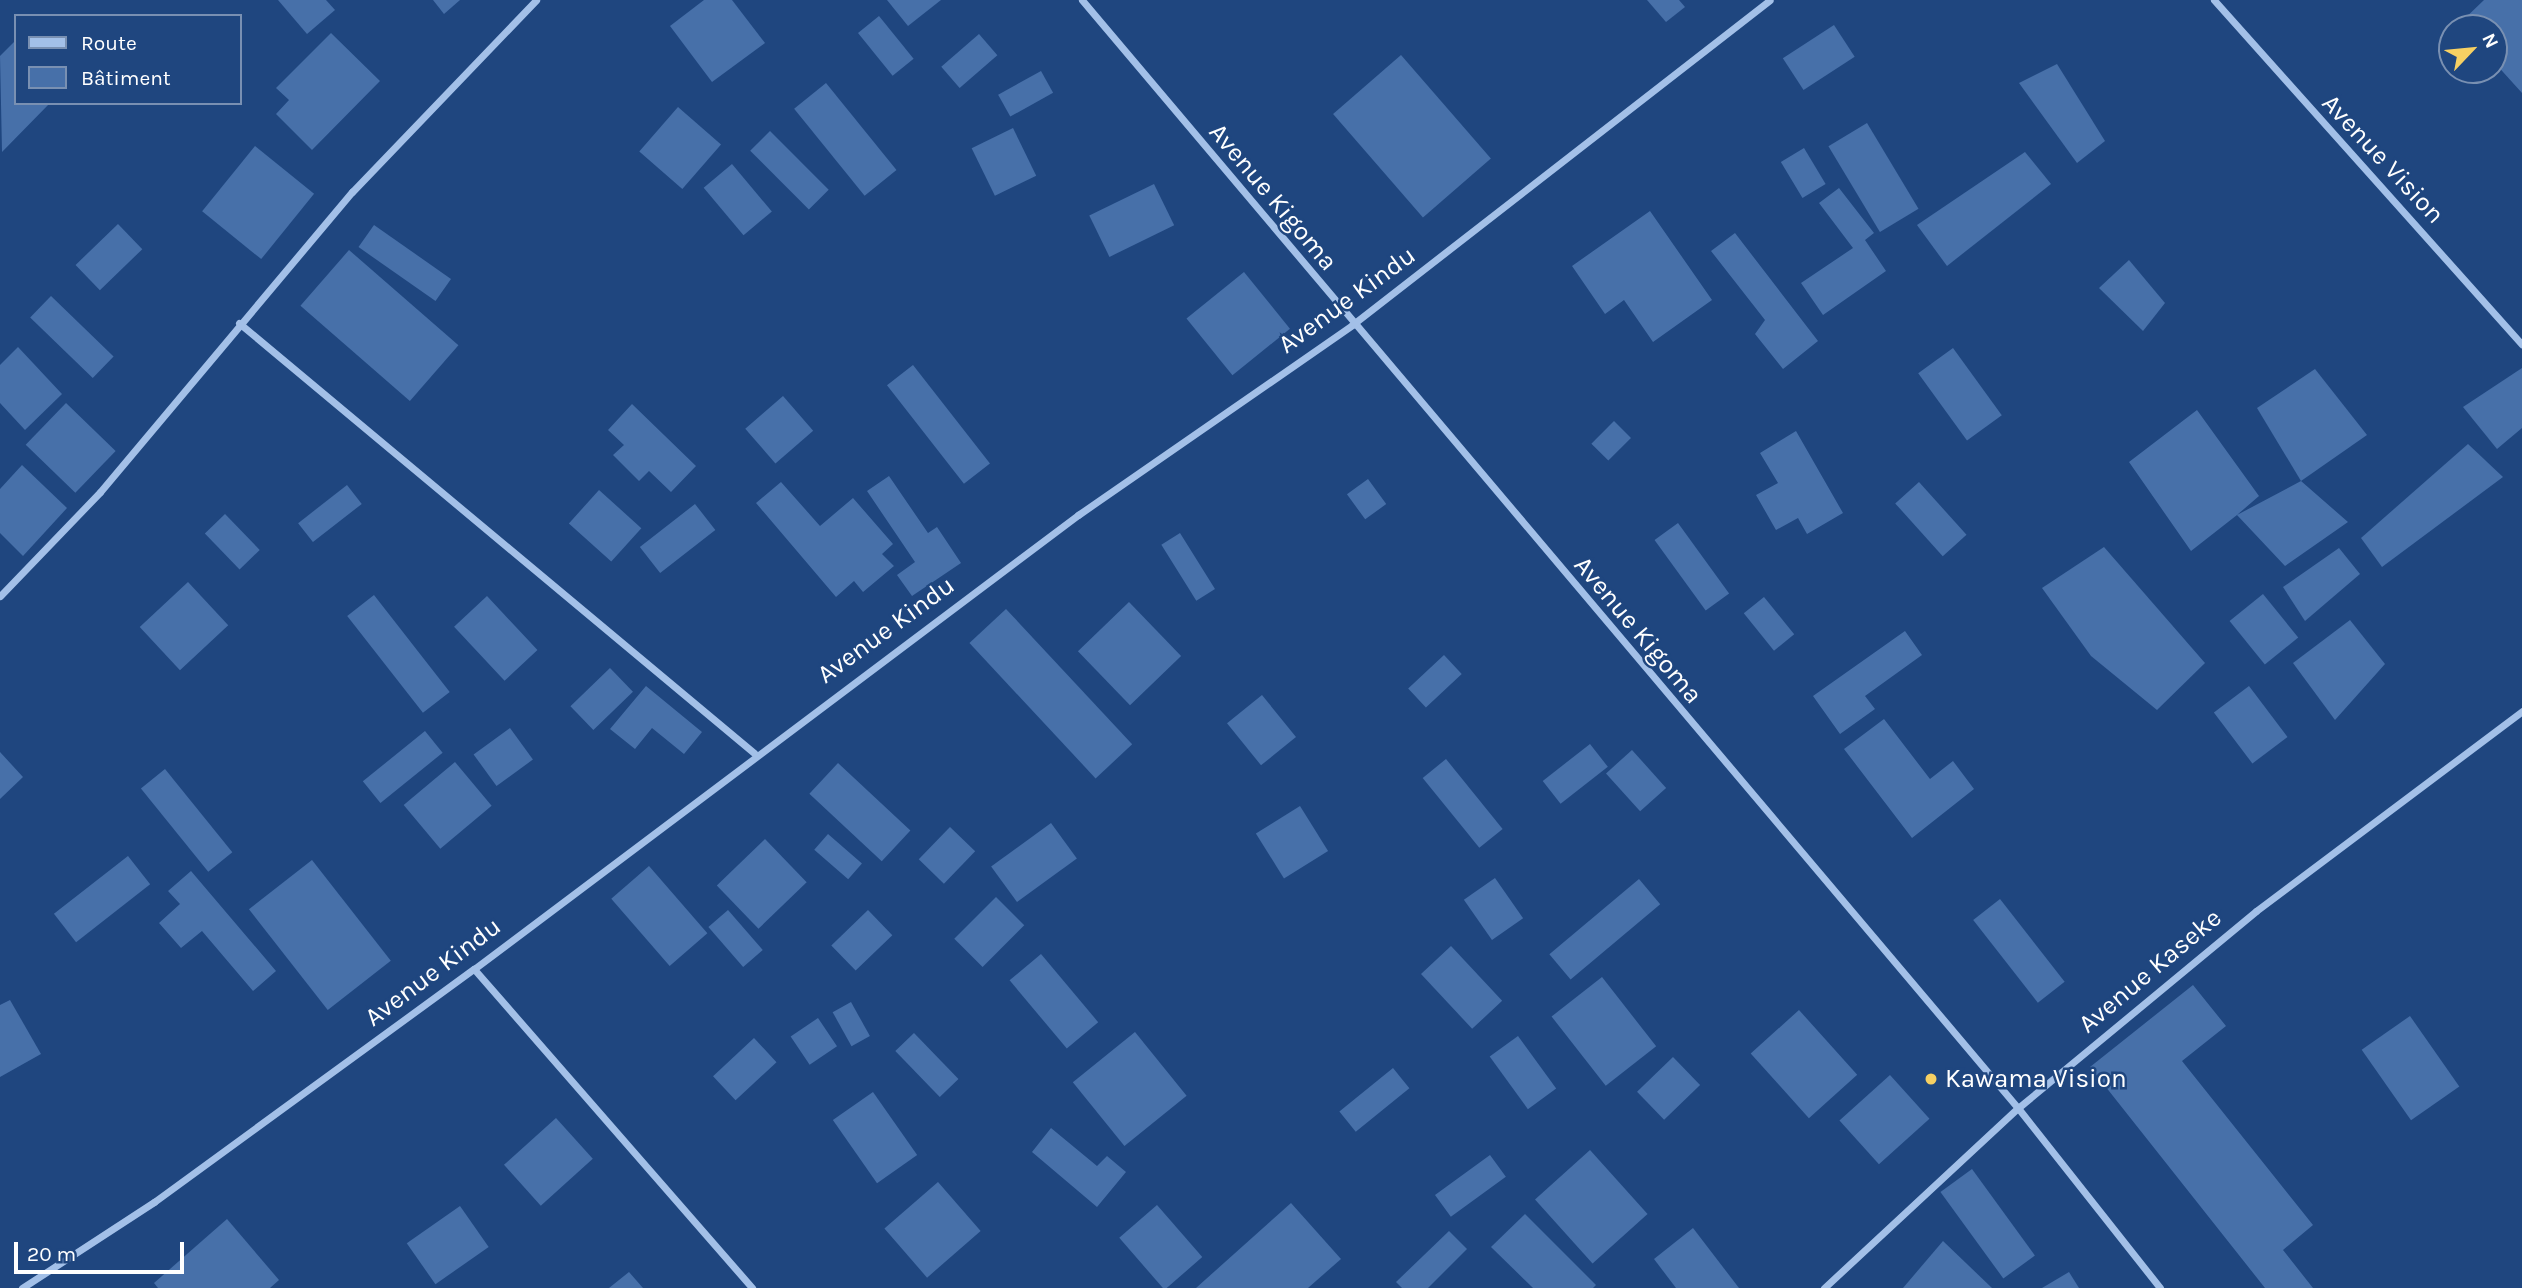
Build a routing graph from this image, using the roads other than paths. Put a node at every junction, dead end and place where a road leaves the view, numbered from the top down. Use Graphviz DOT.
graph roads {
  1 [pos="536,0"];
  2 [pos="1082,0"];
  3 [pos="1770,0"];
  4 [pos="2214,0"];
  5 [pos="239,323"];
  6 [pos="1352,325"];
  7 [pos="2522,345"];
  8 [pos="0,596"];
  9 [pos="2522,711"];
  10 [pos="754,753"];
  11 [pos="474,969"];
  12 [pos="2018,1108"];
  13 [pos="22,1288"];
  14 [pos="752,1288"];
  15 [pos="1824,1288"];
  16 [pos="2160,1288"];
  1 -- 5 [label="street"];
  2 -- 6 [label="street, Avenue Kigoma"];
  3 -- 6 [label="street, Avenue Kindu"];
  4 -- 7 [label="street, Avenue Vision"];
  5 -- 8 [label="street"];
  5 -- 10 [label="street"];
  6 -- 10 [label="street, Avenue Kindu"];
  6 -- 12 [label="street, Avenue Kigoma"];
  9 -- 12 [label="street, Avenue Kaseke"];
  10 -- 11 [label="street, Avenue Kindu"];
  11 -- 13 [label="street, Avenue Kindu"];
  11 -- 14 [label="street"];
  12 -- 15 [label="street, Avenue Kaseke"];
  12 -- 16 [label="street, Avenue Kigoma"];
}
